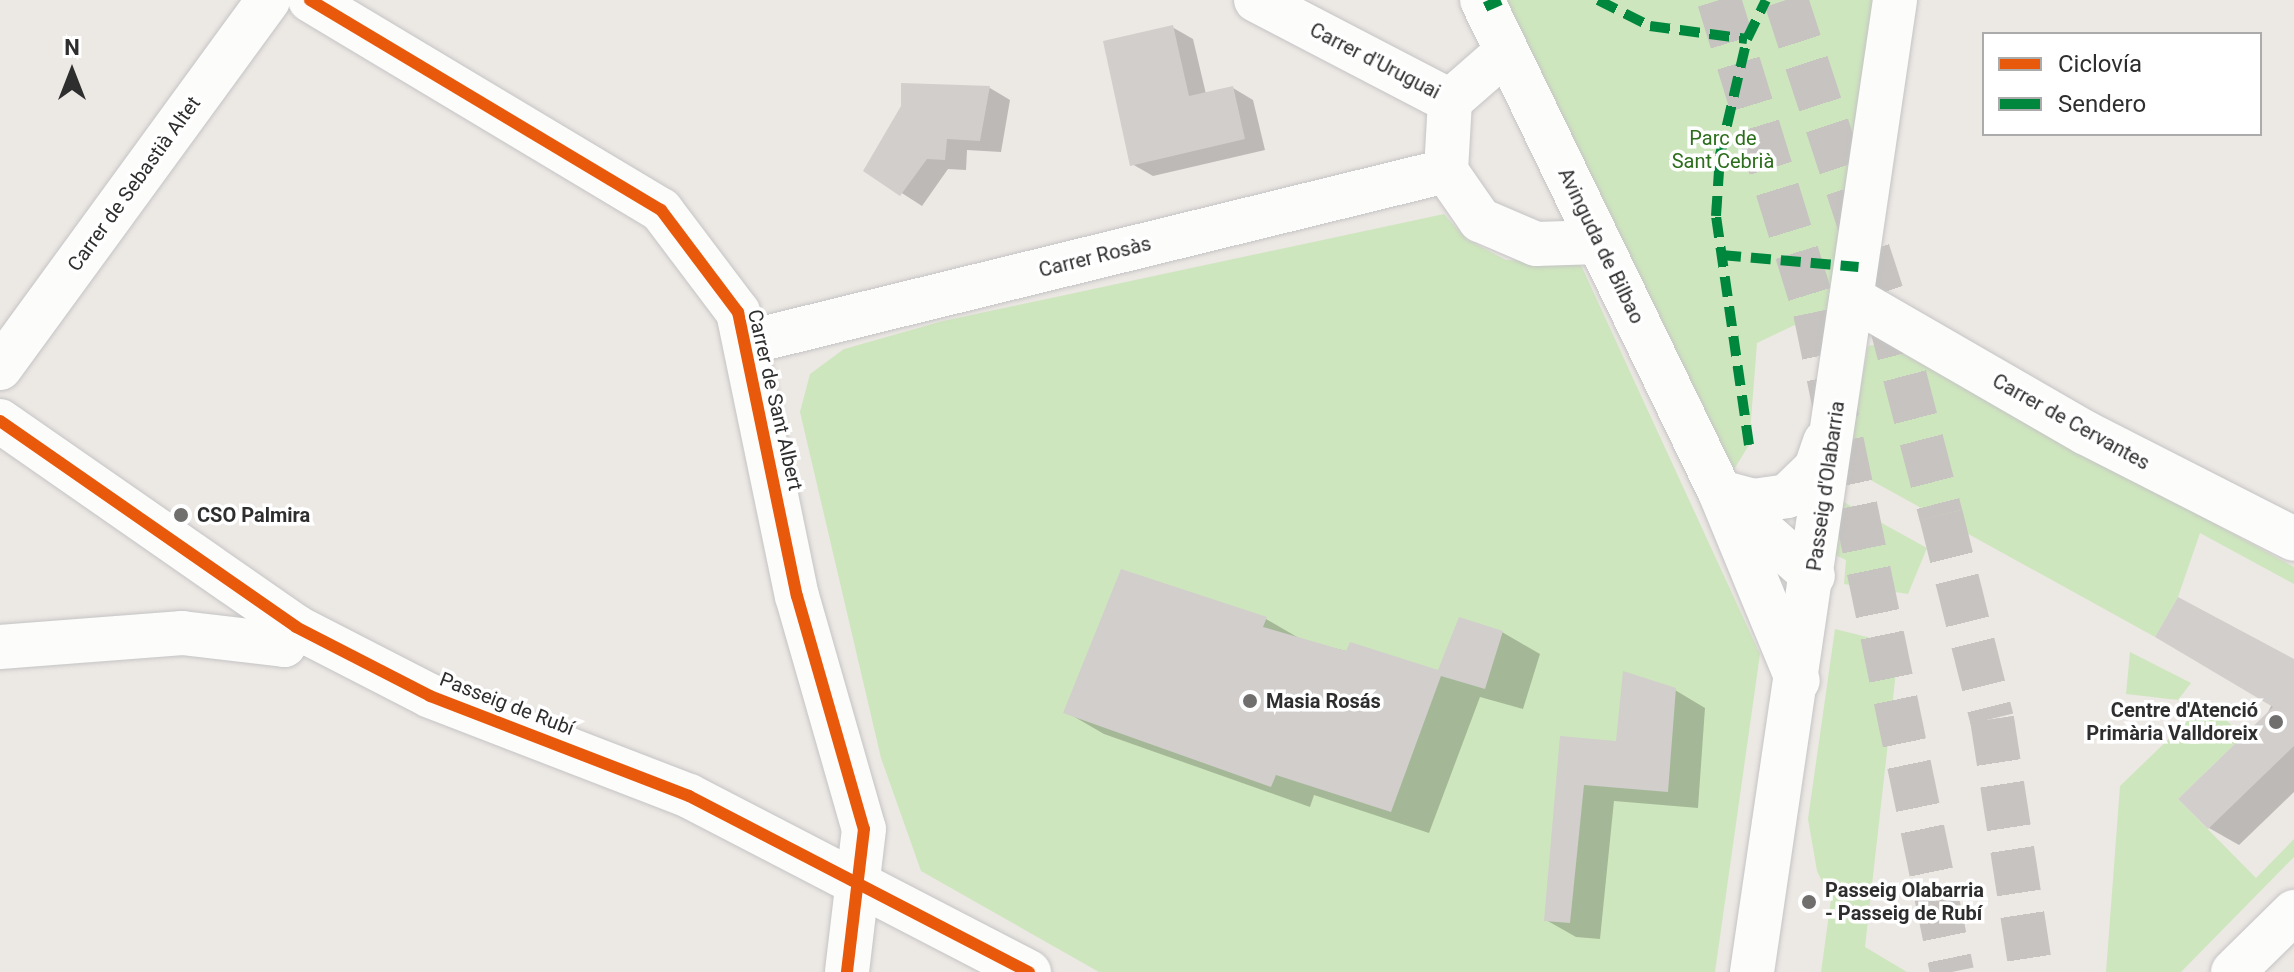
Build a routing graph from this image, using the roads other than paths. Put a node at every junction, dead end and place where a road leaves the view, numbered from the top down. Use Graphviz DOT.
graph roads {
  1 [pos="268,0"];
  2 [pos="310,0"];
  3 [pos="1256,0"];
  4 [pos="1482,0"];
  5 [pos="1895,0"];
  6 [pos="1506,52"];
  7 [pos="1450,101"];
  8 [pos="1446,171"];
  9 [pos="1599,242"];
  10 [pos="1852,298"];
  11 [pos="745,343"];
  12 [pos="0,368"];
  13 [pos="1838,406"];
  14 [pos="0,421"];
  15 [pos="1720,492"];
  16 [pos="2294,539"];
  17 [pos="1813,576"];
  18 [pos="296,627"];
  19 [pos="0,647"];
  20 [pos="1799,683"];
  21 [pos="859,878"];
  22 [pos="2294,912"];
  23 [pos="847,972"];
  24 [pos="1029,972"];
  25 [pos="1752,972"];
  26 [pos="2233,972"];
  1 -- 12 [label="street, Carrer de Sebastià Altet"];
  2 -- 11 [label="street, Carrer de Sant Albert"];
  3 -- 7 [label="street, Carrer d'Uruguai"];
  4 -- 6 [label="street, Avinguda de Bilbao"];
  5 -- 10 [label="street, Passeig d'Olabarria"];
  6 -- 7 [label="street"];
  6 -- 9 [label="street, Avinguda de Bilbao"];
  7 -- 8 [label="street"];
  8 -- 9 [label="street"];
  8 -- 11 [label="street, Carrer Rosàs"];
  9 -- 15 [label="street, Avinguda de Bilbao"];
  10 -- 13 [label="street, Passeig d'Olabarria"];
  10 -- 16 [label="street, Carrer de Cervantes"];
  11 -- 21 [label="street, Carrer de Sant Albert"];
  13 -- 15 [label="street"];
  13 -- 17 [label="street, Passeig d'Olabarria"];
  14 -- 18 [label="street, Passeig de Rubí"];
  15 -- 17 [label="street"];
  15 -- 20 [label="street, Avinguda de Bilbao"];
  17 -- 20 [label="street, Passeig d'Olabarria"];
  18 -- 19 [label="street"];
  18 -- 21 [label="street, Passeig de Rubí"];
  20 -- 25 [label="street, Passeig d'Olabarria"];
  21 -- 23 [label="street, Carrer de Sant Albert"];
  21 -- 24 [label="street, Passeig de Rubí"];
  22 -- 26 [label="street"];
}
